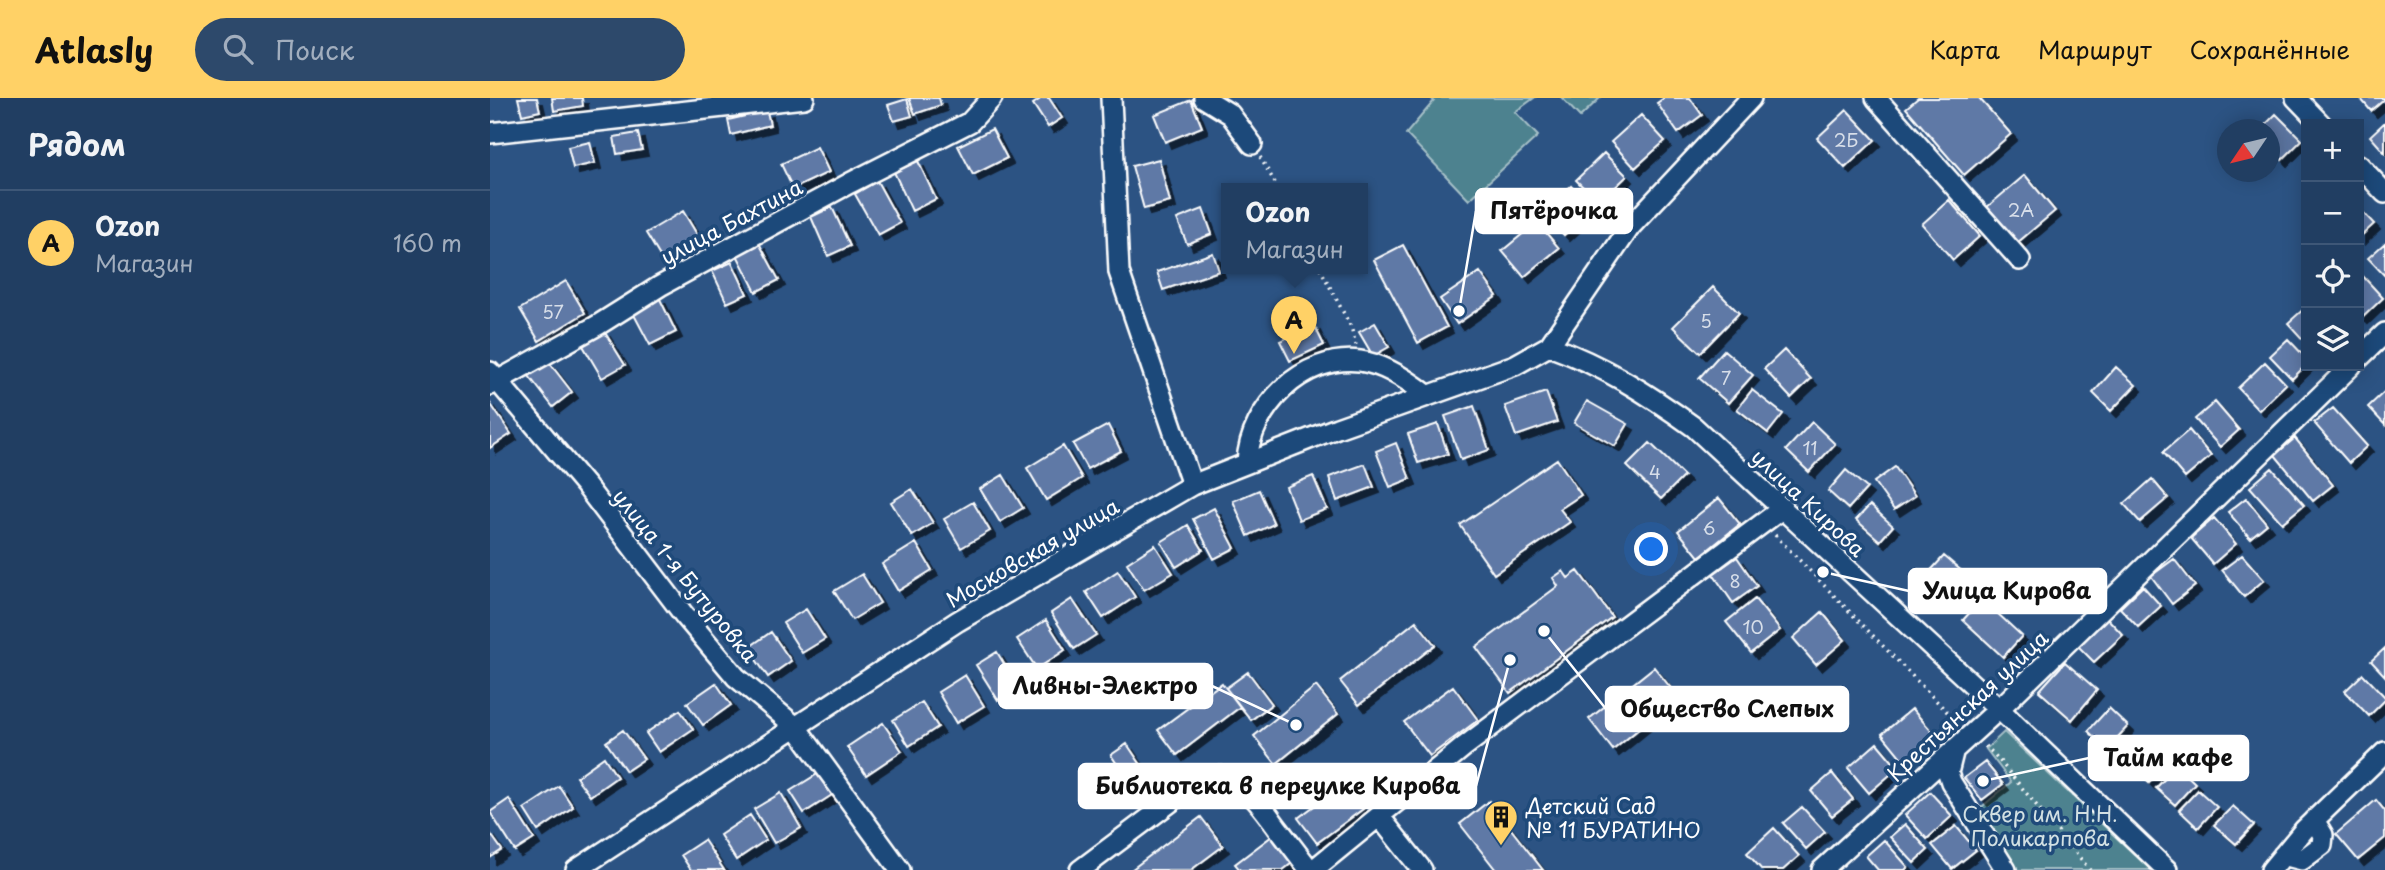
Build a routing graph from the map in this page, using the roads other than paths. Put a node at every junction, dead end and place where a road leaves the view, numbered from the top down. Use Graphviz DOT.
graph roads {
  1 [pos="804,98"];
  2 [pos="992,98"];
  3 [pos="1111,98"];
  4 [pos="1204,98"];
  5 [pos="1751,98"];
  6 [pos="1876,98"];
  7 [pos="2296,98"];
  8 [pos="2316,119"];
  9 [pos="490,133"];
  10 [pos="1252,144"];
  11 [pos="2364,170"];
  12 [pos="2385,193"];
  13 [pos="2020,260"];
  14 [pos="2385,333"];
  15 [pos="1549,346"];
  16 [pos="2364,353"];
  17 [pos="2346,371"];
  18 [pos="492,379"];
  19 [pos="1427,395"];
  20 [pos="1247,462"];
  21 [pos="1192,485"];
  22 [pos="1783,508"];
  23 [pos="1999,709"];
  24 [pos="796,727"];
  25 [pos="1954,749"];
  26 [pos="2385,752"];
  27 [pos="1379,816"];
  28 [pos="2277,862"];
  29 [pos="576,870"];
  30 [pos="900,870"];
  31 [pos="1080,870"];
  32 [pos="1312,870"];
  33 [pos="1422,870"];
  34 [pos="1822,870"];
  35 [pos="2006,870"];
  36 [pos="2167,870"];
  1 -- 9 [label="street"];
  2 -- 18 [label="street, улица Бахтина"];
  3 -- 21 [label="street"];
  4 -- 10 [label="street"];
  5 -- 15 [label="street"];
  6 -- 13 [label="street"];
  7 -- 8 [label="street"];
  11 -- 12 [label="street"];
  14 -- 16 [label="street"];
  15 -- 19 [label="street, Московская улица"];
  15 -- 22 [label="street, улица Кирова"];
  17 -- 23 [label="street, Крестьянская улица"];
  18 -- 24 [label="street, улица 1-я Бутуровка"];
  19 -- 20 [label="street, Московская улица"];
  19 -- 20 [label="street"];
  20 -- 21 [label="street, Московская улица"];
  21 -- 24 [label="street, Московская улица"];
  22 -- 23 [label="street, улица Кирова"];
  22 -- 27 [label="street"];
  23 -- 25 [label="street, Крестьянская улица"];
  23 -- 36 [label="street, улица Кирова"];
  24 -- 29 [label="street, Московская улица"];
  24 -- 30 [label="street, улица 1-я Бутуровка"];
  25 -- 34 [label="street, Крестьянская улица"];
  25 -- 35 [label="street"];
  26 -- 28 [label="street"];
  27 -- 32 [label="street"];
  27 -- 33 [label="street"];
  31 -- 32 [label="street"];
}
